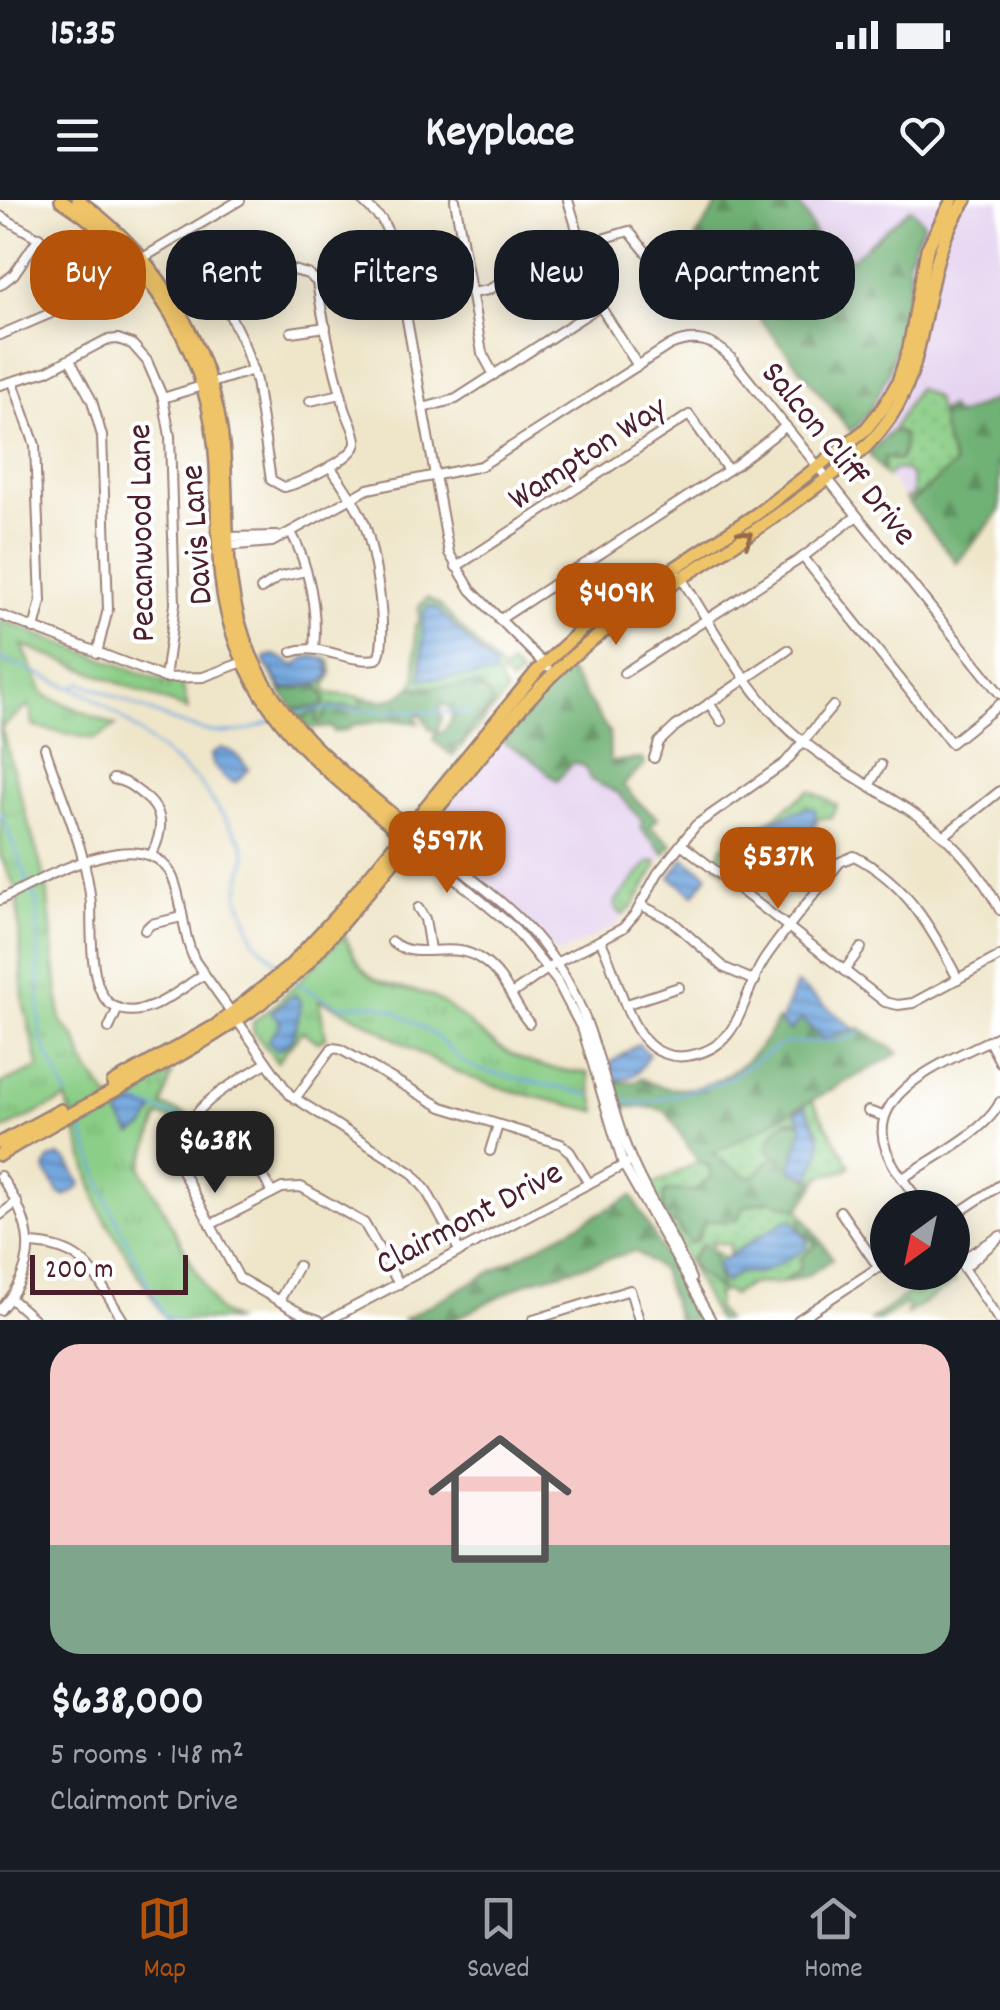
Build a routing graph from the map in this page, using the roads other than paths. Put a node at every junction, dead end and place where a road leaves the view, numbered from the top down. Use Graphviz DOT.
graph roads {
  1 [pos="61,200"];
  2 [pos="78,200"];
  3 [pos="240,200"];
  4 [pos="361,200"];
  5 [pos="454,200"];
  6 [pos="568,200"];
  7 [pos="966,200"];
  8 [pos="950,211"];
  9 [pos="0,216"];
  10 [pos="102,230"];
  11 [pos="114,230"];
  12 [pos="460,230"];
  13 [pos="577,230"];
  14 [pos="30,232"];
  15 [pos="619,234"];
  16 [pos="639,244"];
  17 [pos="30,250"];
  18 [pos="146,257"];
  19 [pos="146,270"];
  20 [pos="0,285"];
  21 [pos="474,305"];
  22 [pos="38,320"];
  23 [pos="578,320"];
  24 [pos="609,320"];
  25 [pos="326,327"];
  26 [pos="918,330"];
  27 [pos="291,332"];
  28 [pos="0,335"];
  29 [pos="70,360"];
  30 [pos="638,366"];
  31 [pos="252,370"];
  32 [pos="494,375"];
  33 [pos="13,382"];
  34 [pos="207,384"];
  35 [pos="0,386"];
  36 [pos="341,394"];
  37 [pos="163,398"];
  38 [pos="310,401"];
  39 [pos="423,408"];
  40 [pos="786,426"];
  41 [pos="330,466"];
  42 [pos="818,467"];
  43 [pos="728,470"];
  44 [pos="435,478"];
  45 [pos="827,478"];
  46 [pos="275,485"];
  47 [pos="268,494"];
  48 [pos="350,497"];
  49 [pos="857,516"];
  50 [pos="286,534"];
  51 [pos="222,541"];
  52 [pos="803,557"];
  53 [pos="456,567"];
  54 [pos="674,568"];
  55 [pos="306,572"];
  56 [pos="682,580"];
  57 [pos="260,589"];
  58 [pos="0,615"];
  59 [pos="708,618"];
  60 [pos="500,620"];
  61 [pos="34,629"];
  62 [pos="314,649"];
  63 [pos="788,650"];
  64 [pos="292,652"];
  65 [pos="97,653"];
  66 [pos="248,660"];
  67 [pos="544,664"];
  68 [pos="624,673"];
  69 [pos="554,674"];
  70 [pos="166,678"];
  71 [pos="747,678"];
  72 [pos="1000,694"];
  73 [pos="709,703"];
  74 [pos="1000,704"];
  75 [pos="832,706"];
  76 [pos="721,721"];
  77 [pos="804,742"];
  78 [pos="45,748"];
  79 [pos="654,758"];
  80 [pos="881,765"];
  81 [pos="112,779"];
  82 [pos="870,784"];
  83 [pos="1000,791"];
  84 [pos="409,834"];
  85 [pos="946,835"];
  86 [pos="681,844"];
  87 [pos="151,856"];
  88 [pos="83,863"];
  89 [pos="0,900"];
  90 [pos="640,905"];
  91 [pos="418,908"];
  92 [pos="1000,910"];
  93 [pos="182,917"];
  94 [pos="788,928"];
  95 [pos="144,930"];
  96 [pos="392,942"];
  97 [pos="601,942"];
  98 [pos="861,948"];
  99 [pos="430,950"];
  100 [pos="1000,956"];
  101 [pos="552,966"];
  102 [pos="844,971"];
  103 [pos="203,974"];
  104 [pos="958,978"];
  105 [pos="755,981"];
  106 [pos="680,987"];
  107 [pos="513,993"];
  108 [pos="627,1004"];
  109 [pos="118,1008"];
  110 [pos="234,1019"];
  111 [pos="530,1023"];
  112 [pos="109,1028"];
  113 [pos="1000,1035"];
  114 [pos="990,1041"];
  115 [pos="1000,1062"];
  116 [pos="266,1063"];
  117 [pos="295,1099"];
  118 [pos="1000,1102"];
  119 [pos="868,1111"];
  120 [pos="884,1116"];
  121 [pos="498,1124"];
  122 [pos="0,1144"];
  123 [pos="490,1152"];
  124 [pos="0,1154"];
  125 [pos="253,1157"];
  126 [pos="628,1163"];
  127 [pos="0,1176"];
  128 [pos="903,1178"];
  129 [pos="588,1182"];
  130 [pos="1000,1185"];
  131 [pos="911,1190"];
  132 [pos="272,1192"];
  133 [pos="17,1202"];
  134 [pos="970,1205"];
  135 [pos="840,1211"];
  136 [pos="0,1216"];
  137 [pos="210,1225"];
  138 [pos="1000,1236"];
  139 [pos="29,1244"];
  140 [pos="460,1252"];
  141 [pos="870,1256"];
  142 [pos="970,1258"];
  143 [pos="298,1266"];
  144 [pos="870,1273"];
  145 [pos="970,1276"];
  146 [pos="399,1284"];
  147 [pos="10,1298"];
  148 [pos="1000,1298"];
  149 [pos="278,1301"];
  150 [pos="990,1305"];
  151 [pos="0,1310"];
  152 [pos="561,1310"];
  153 [pos="35,1320"];
  154 [pos="123,1320"];
  155 [pos="319,1320"];
  156 [pos="329,1320"];
  157 [pos="533,1320"];
  158 [pos="564,1320"];
  159 [pos="639,1320"];
  160 [pos="712,1320"];
  161 [pos="798,1320"];
  162 [pos="999,1320"];
  1 -- 10 [label="main road, Davis Lane"];
  2 -- 11 [label="main road, Davis Lane"];
  3 -- 18 [label="street"];
  4 -- 39 [label="street"];
  5 -- 12 [label="street"];
  6 -- 13 [label="street"];
  7 -- 8 [label="main road"];
  8 -- 26 [label="main road"];
  9 -- 14 [label="street"];
  15 -- 16 [label="street"];
  17 -- 20 [label="street"];
  19 -- 34 [label="main road, Davis Lane"];
  21 -- 32 [label="street"];
  22 -- 28 [label="street"];
  23 -- 32 [label="street"];
  24 -- 30 [label="street"];
  25 -- 27 [label="street"];
  25 -- 31 [label="street"];
  25 -- 36 [label="street"];
  26 -- 42 [label="main road"];
  26 -- 45 [label="main road"];
  29 -- 33 [label="street"];
  29 -- 37 [label="street, Pecanwood Lane"];
  29 -- 65 [label="street"];
  30 -- 40 [label="street, Salcon Cliff Drive"];
  30 -- 44 [label="street, Salcon Cliff Drive"];
  31 -- 34 [label="street"];
  31 -- 46 [label="street"];
  32 -- 39 [label="street"];
  33 -- 35 [label="street"];
  33 -- 61 [label="street"];
  34 -- 37 [label="street"];
  34 -- 51 [label="main road, Davis Lane"];
  36 -- 38 [label="street"];
  36 -- 41 [label="street"];
  37 -- 70 [label="street, Pecanwood Lane"];
  39 -- 44 [label="street"];
  40 -- 42 [label="street, Salcon Cliff Drive"];
  40 -- 43 [label="street"];
  41 -- 46 [label="street"];
  41 -- 48 [label="street"];
  42 -- 45 [label="street, Salcon Cliff Drive"];
  42 -- 54 [label="main road"];
  43 -- 53 [label="street, Wampton Way"];
  43 -- 60 [label="street"];
  44 -- 48 [label="street, Salcon Cliff Drive"];
  44 -- 53 [label="street"];
  45 -- 49 [label="street, Salcon Cliff Drive"];
  56 -- 45 [label="main road, one-way"];
  46 -- 47 [label="street"];
  48 -- 50 [label="street, Salcon Cliff Drive"];
  48 -- 62 [label="street"];
  49 -- 52 [label="street"];
  49 -- 72 [label="street, Salcon Cliff Drive"];
  50 -- 51 [label="street, Salcon Cliff Drive"];
  50 -- 55 [label="street"];
  51 -- 66 [label="main road, Davis Lane"];
  52 -- 59 [label="street"];
  52 -- 74 [label="street"];
  53 -- 60 [label="street"];
  54 -- 56 [label="street"];
  54 -- 67 [label="main road"];
  55 -- 57 [label="street"];
  55 -- 62 [label="street"];
  56 -- 59 [label="street"];
  56 -- 69 [label="main road"];
  58 -- 61 [label="street"];
  59 -- 68 [label="street"];
  59 -- 71 [label="street"];
  60 -- 67 [label="street"];
  61 -- 65 [label="street"];
  62 -- 64 [label="street"];
  63 -- 71 [label="street"];
  65 -- 70 [label="street"];
  66 -- 70 [label="street"];
  66 -- 84 [label="main road, Davis Lane"];
  67 -- 69 [label="street"];
  67 -- 84 [label="main road"];
  69 -- 84 [label="main road"];
  71 -- 73 [label="street"];
  71 -- 77 [label="street"];
  73 -- 76 [label="street"];
  73 -- 79 [label="street"];
  75 -- 77 [label="street"];
  77 -- 82 [label="street"];
  77 -- 86 [label="street"];
  78 -- 88 [label="street"];
  80 -- 82 [label="street"];
  81 -- 87 [label="street"];
  82 -- 85 [label="street"];
  83 -- 85 [label="street"];
  84 -- 101 [label="street, Davis Lane"];
  84 -- 110 [label="main road"];
  85 -- 92 [label="street"];
  86 -- 90 [label="street"];
  86 -- 94 [label="street"];
  87 -- 88 [label="street"];
  87 -- 93 [label="street"];
  88 -- 89 [label="street"];
  88 -- 109 [label="street"];
  90 -- 97 [label="street"];
  90 -- 105 [label="street"];
  91 -- 99 [label="street"];
  93 -- 95 [label="street"];
  93 -- 103 [label="street"];
  94 -- 102 [label="street"];
  94 -- 104 [label="street"];
  94 -- 105 [label="street"];
  96 -- 99 [label="street"];
  97 -- 101 [label="street"];
  97 -- 108 [label="street"];
  98 -- 102 [label="street"];
  99 -- 107 [label="street"];
  100 -- 104 [label="street"];
  101 -- 107 [label="street"];
  101 -- 126 [label="street, Davis Lane"];
  102 -- 104 [label="street"];
  103 -- 109 [label="street"];
  103 -- 110 [label="street"];
  105 -- 108 [label="street"];
  106 -- 108 [label="street"];
  107 -- 111 [label="street"];
  109 -- 112 [label="street"];
  110 -- 116 [label="street"];
  110 -- 122 [label="main road"];
  110 -- 124 [label="main road"];
  113 -- 114 [label="street"];
  114 -- 115 [label="street"];
  114 -- 120 [label="street"];
  116 -- 117 [label="street"];
  116 -- 137 [label="street"];
  117 -- 121 [label="street"];
  117 -- 140 [label="street"];
  118 -- 128 [label="street"];
  119 -- 120 [label="street"];
  120 -- 128 [label="street"];
  121 -- 123 [label="street"];
  121 -- 129 [label="street"];
  125 -- 132 [label="street"];
  126 -- 129 [label="street, Clairmont Drive"];
  126 -- 160 [label="street, Davis Lane"];
  127 -- 133 [label="street"];
  128 -- 131 [label="street"];
  129 -- 140 [label="street, Clairmont Drive"];
  130 -- 134 [label="street"];
  132 -- 137 [label="street"];
  132 -- 146 [label="street"];
  133 -- 136 [label="street"];
  133 -- 139 [label="street"];
  135 -- 141 [label="street"];
  137 -- 149 [label="street"];
  138 -- 142 [label="street"];
  139 -- 147 [label="street"];
  139 -- 154 [label="street"];
  140 -- 146 [label="street, Clairmont Drive"];
  143 -- 149 [label="street"];
  144 -- 161 [label="street"];
  145 -- 150 [label="street"];
  146 -- 156 [label="street, Clairmont Drive"];
  147 -- 151 [label="street"];
  147 -- 153 [label="street"];
  148 -- 150 [label="street"];
  149 -- 155 [label="street"];
  150 -- 162 [label="street"];
  152 -- 157 [label="street"];
  152 -- 158 [label="street"];
  152 -- 159 [label="street"];
}
